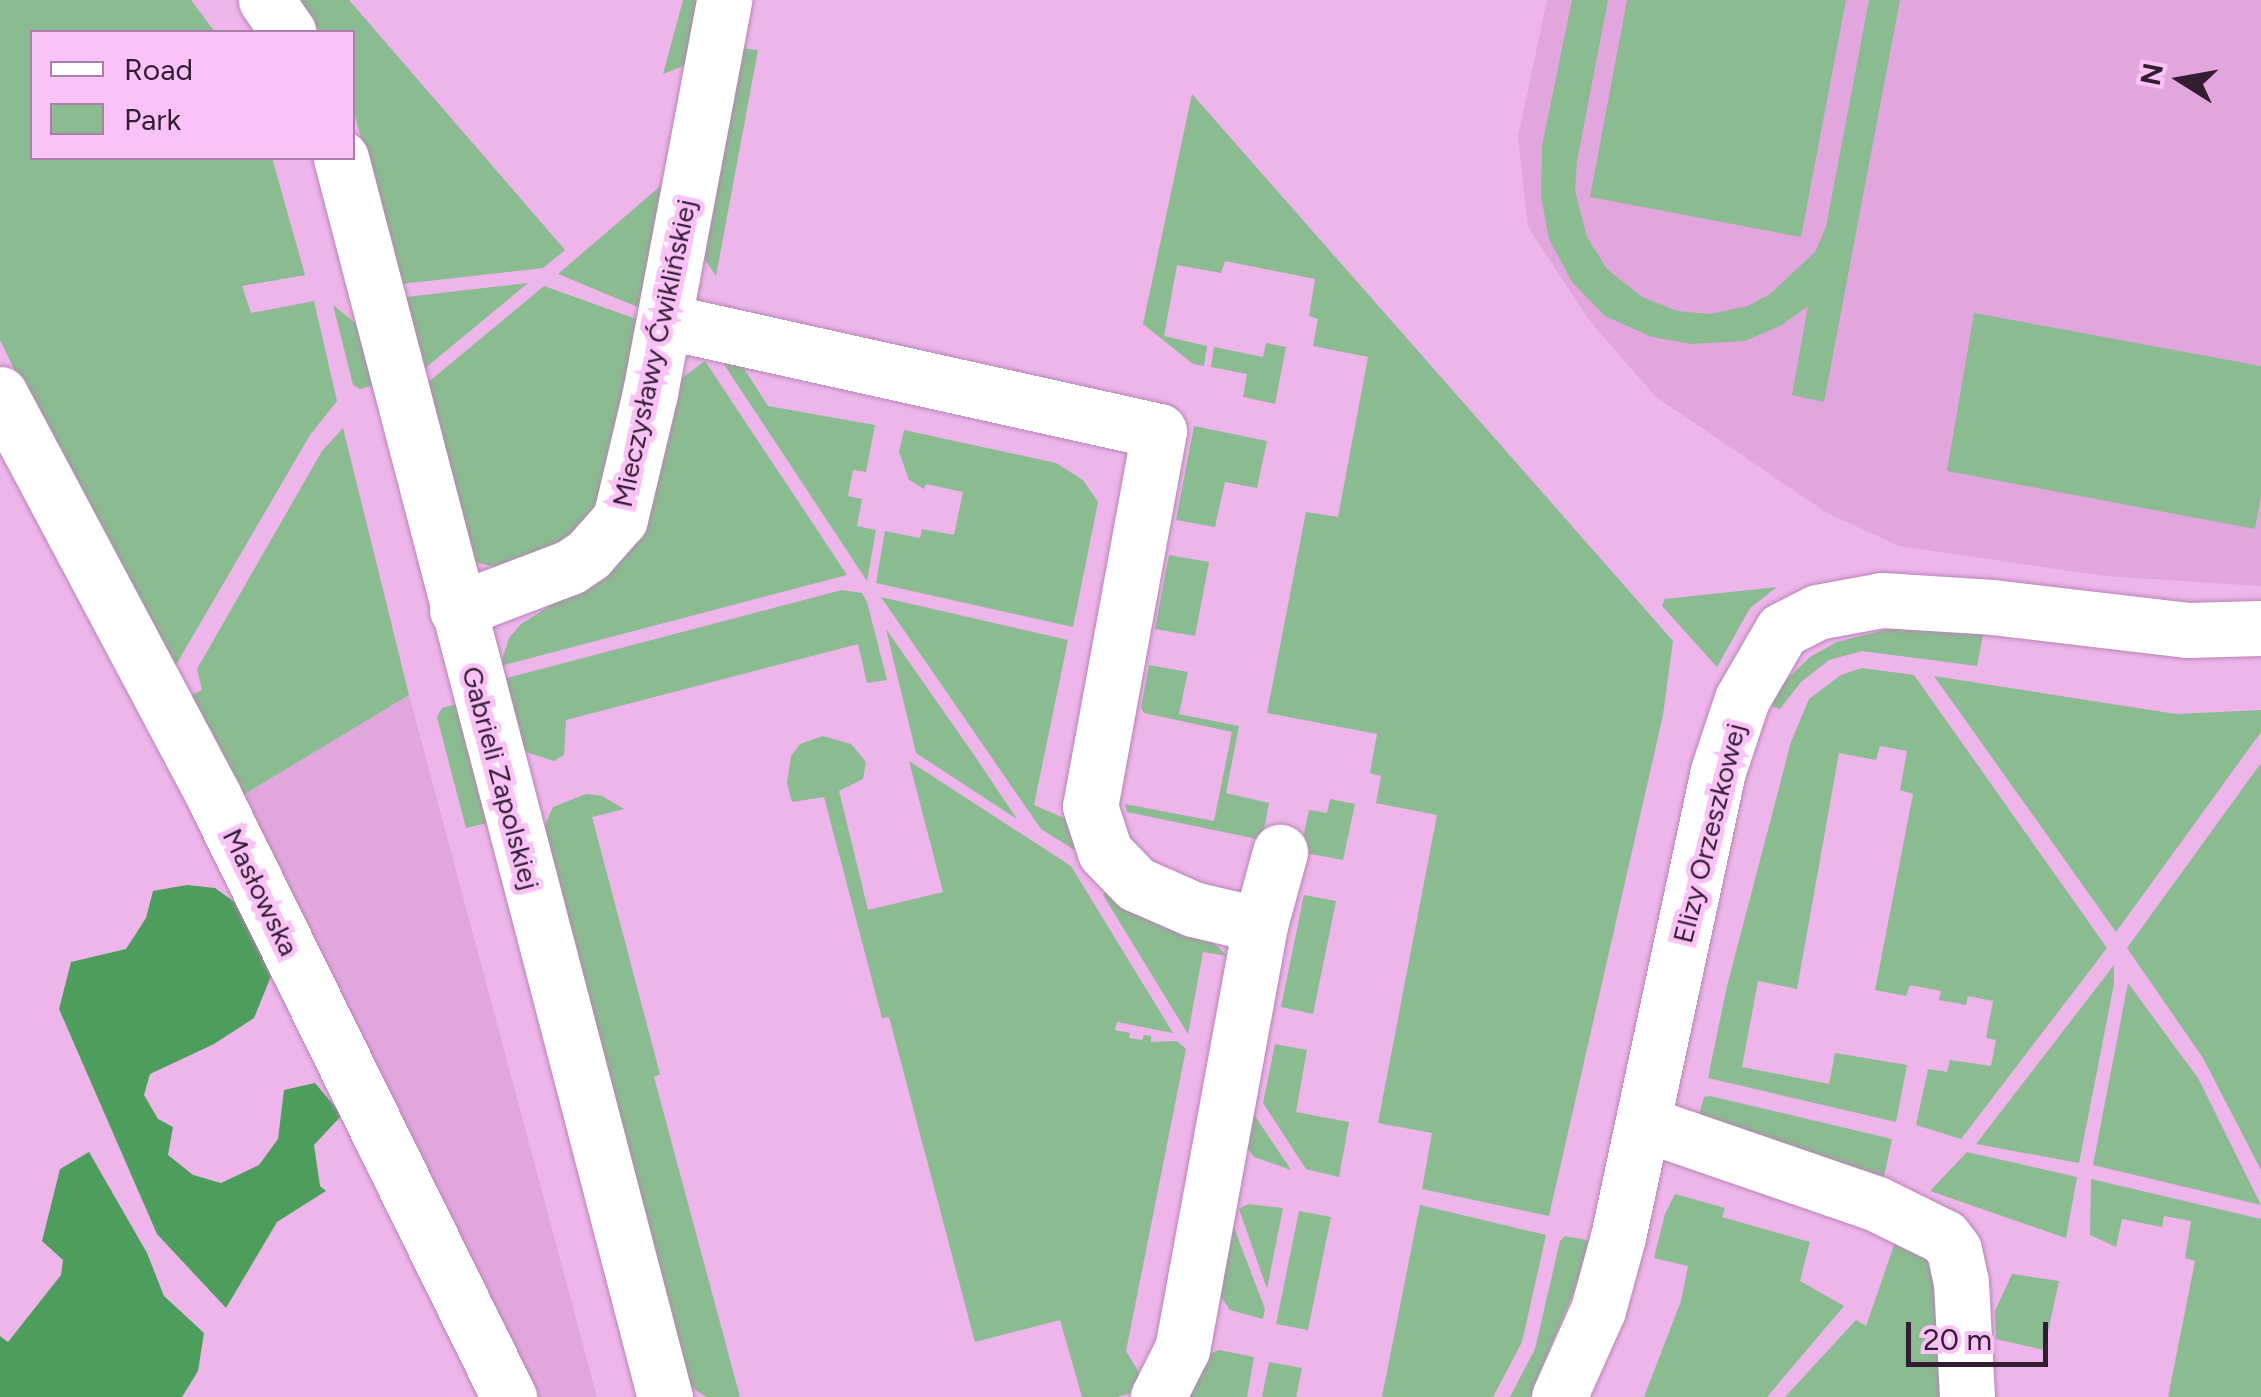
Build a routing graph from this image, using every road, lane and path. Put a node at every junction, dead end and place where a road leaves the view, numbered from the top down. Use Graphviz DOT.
graph roads {
  1 [pos="266,0"];
  2 [pos="724,0"];
  3 [pos="287,30"];
  4 [pos="342,160"];
  5 [pos="664,320"];
  6 [pos="0,394"];
  7 [pos="457,610"];
  8 [pos="2261,628"];
  9 [pos="1280,852"];
  10 [pos="1260,924"];
  11 [pos="1645,1124"];
  12 [pos="509,1397"];
  13 [pos="665,1397"];
  14 [pos="1158,1397"];
  15 [pos="1559,1397"];
  16 [pos="1967,1397"];
  1 -- 3 [label="street"];
  2 -- 5 [label="street, Mieczysławy Ćwiklińskiej"];
  4 -- 7 [label="street, Gabrieli Zapolskiej"];
  5 -- 7 [label="street, Mieczysławy Ćwiklińskiej"];
  5 -- 10 [label="street"];
  6 -- 12 [label="street, Masłowska"];
  7 -- 13 [label="street, Gabrieli Zapolskiej"];
  8 -- 11 [label="street, Elizy Orzeszkowej"];
  9 -- 10 [label="street"];
  10 -- 14 [label="street"];
  11 -- 15 [label="street, Elizy Orzeszkowej"];
  11 -- 16 [label="street"];
}
